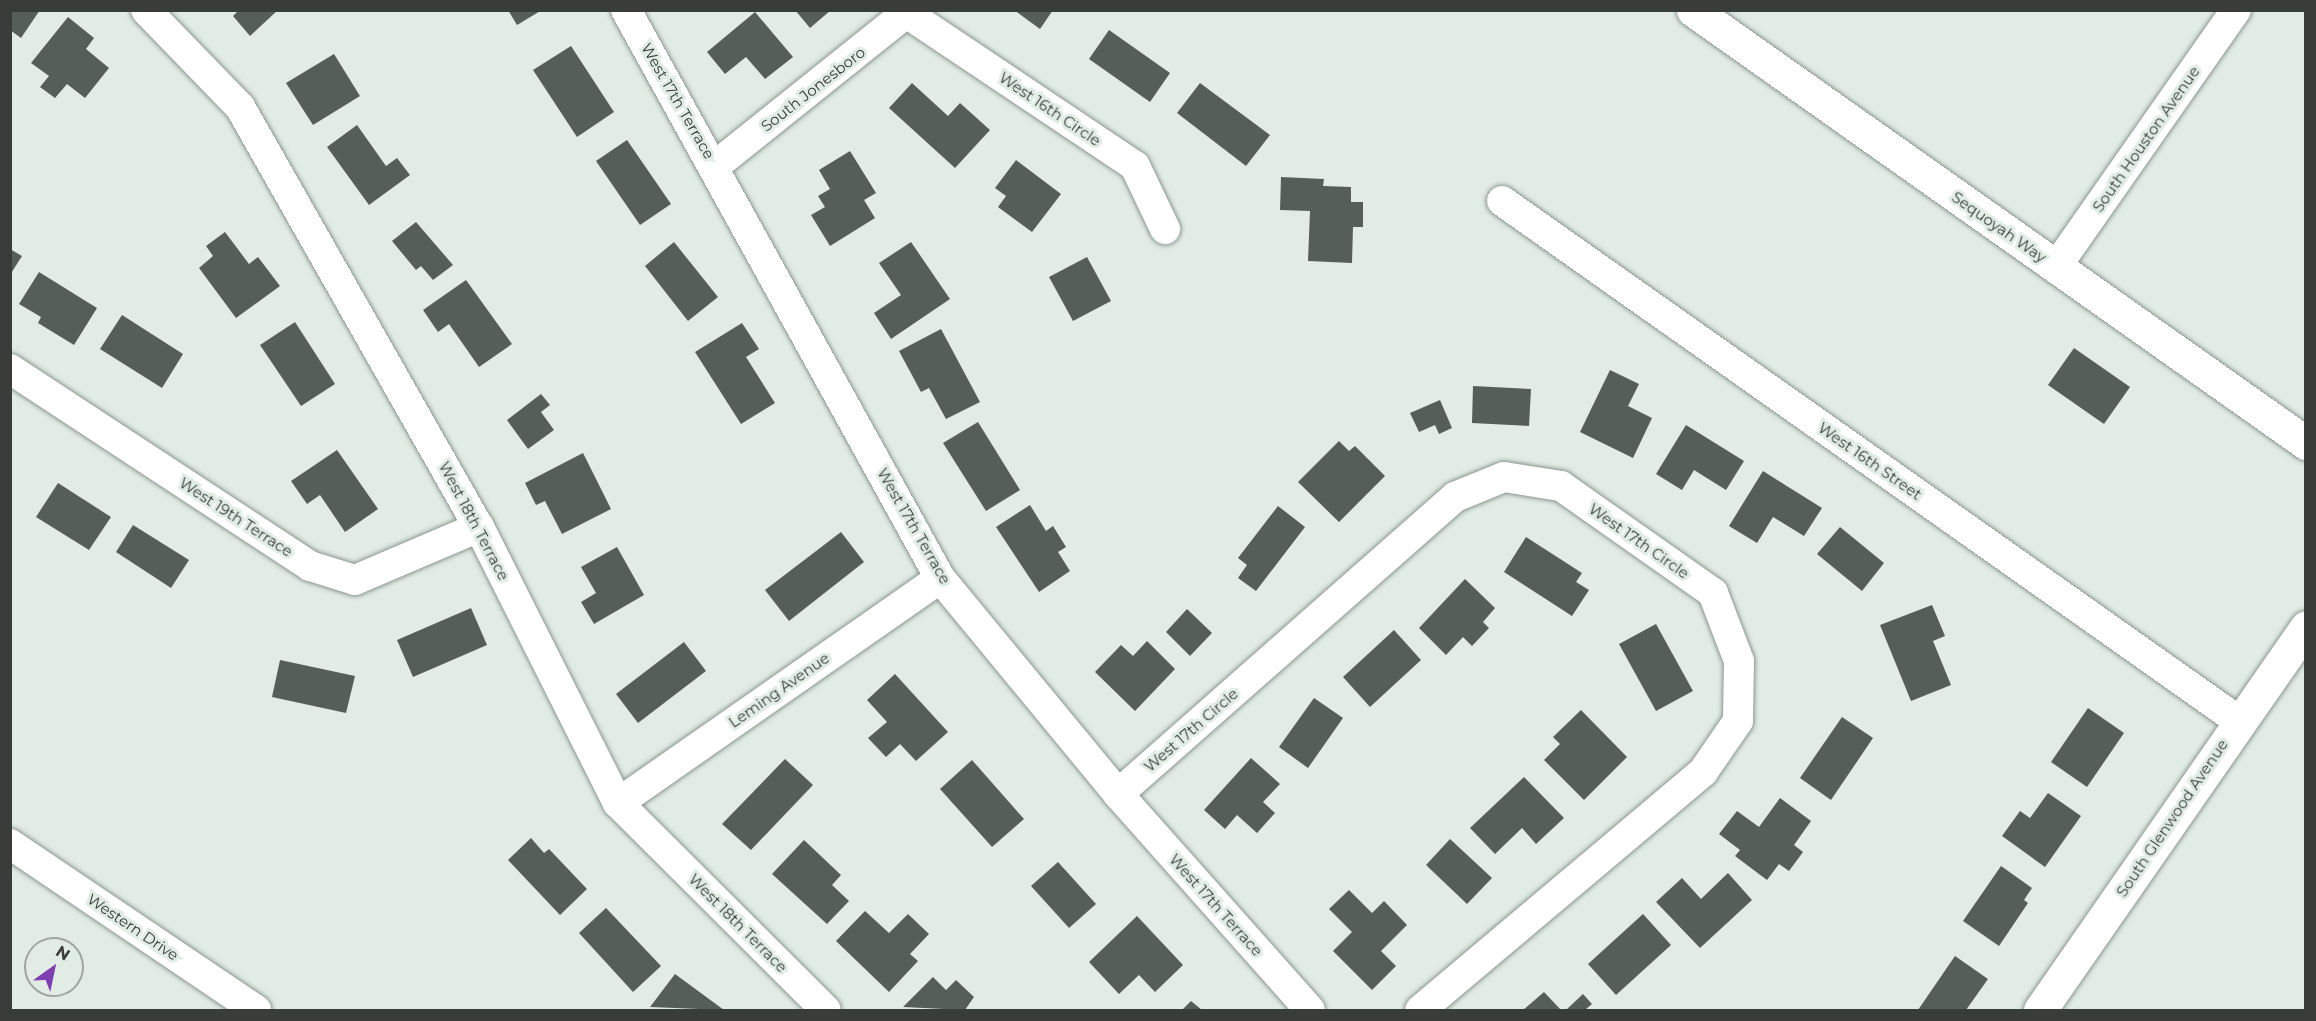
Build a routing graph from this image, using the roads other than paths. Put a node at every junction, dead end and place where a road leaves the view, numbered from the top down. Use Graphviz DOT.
graph roads {
  1 [pos="146,10"];
  2 [pos="626,10"];
  3 [pos="1693,10"];
  4 [pos="2236,10"];
  5 [pos="909,12"];
  6 [pos="715,166"];
  7 [pos="1502,201"];
  8 [pos="1165,229"];
  9 [pos="2056,267"];
  10 [pos="10,369"];
  11 [pos="2306,443"];
  12 [pos="479,527"];
  13 [pos="940,578"];
  14 [pos="2306,627"];
  15 [pos="2239,721"];
  16 [pos="1118,794"];
  17 [pos="618,803"];
  18 [pos="10,844"];
  19 [pos="256,1011"];
  20 [pos="826,1011"];
  21 [pos="1310,1011"];
  22 [pos="1420,1011"];
  23 [pos="2040,1011"];
  1 -- 12 [label="street, West 18th Terrace"];
  2 -- 6 [label="street, West 17th Terrace"];
  3 -- 9 [label="street, Sequoyah Way"];
  4 -- 9 [label="street, South Houston Avenue"];
  5 -- 6 [label="street, South Jonesboro"];
  5 -- 8 [label="street, West 16th Circle"];
  6 -- 13 [label="street, West 17th Terrace"];
  7 -- 15 [label="street, West 16th Street"];
  9 -- 11 [label="street, Sequoyah Way"];
  10 -- 12 [label="street, West 19th Terrace"];
  12 -- 17 [label="street, West 18th Terrace"];
  13 -- 16 [label="street, West 17th Terrace"];
  13 -- 17 [label="street, Leming Avenue"];
  14 -- 15 [label="street, South Glenwood Avenue"];
  15 -- 23 [label="street, South Glenwood Avenue"];
  16 -- 21 [label="street, West 17th Terrace"];
  16 -- 22 [label="street, West 17th Circle"];
  17 -- 20 [label="street, West 18th Terrace"];
  18 -- 19 [label="street, Western Drive"];
}
